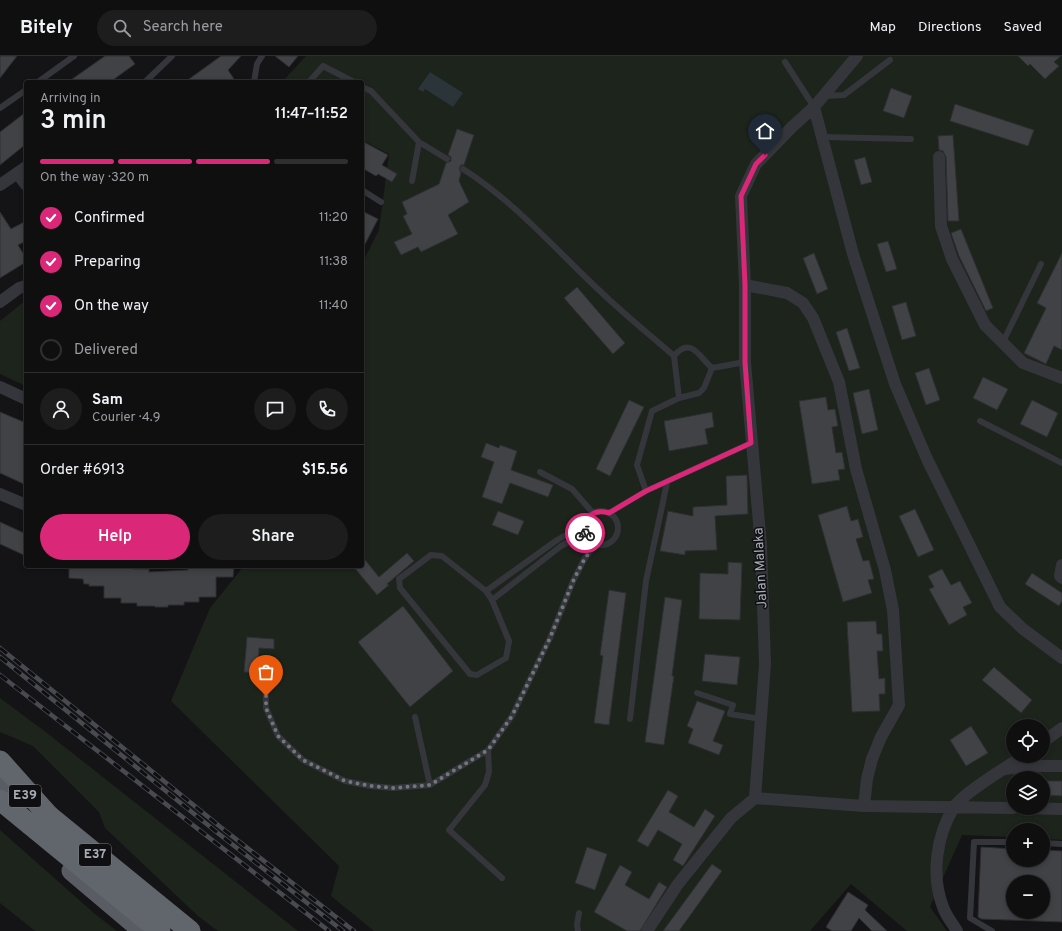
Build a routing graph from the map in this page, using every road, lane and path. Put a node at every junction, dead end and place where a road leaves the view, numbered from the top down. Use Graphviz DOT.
graph roads {
  1 [pos="74,56"];
  2 [pos="172,56"];
  3 [pos="262,56"];
  4 [pos="857,56"];
  5 [pos="890,60"];
  6 [pos="786,62"];
  7 [pos="41,80"];
  8 [pos="147,80"];
  9 [pos="254,80"];
  10 [pos="311,80"];
  11 [pos="350,80"];
  12 [pos="364,87"];
  13 [pos="24,91"];
  14 [pos="824,96"];
  15 [pos="814,107"];
  16 [pos="0,108"];
  17 [pos="824,137"];
  18 [pos="911,139"];
  19 [pos="419,142"];
  20 [pos="939,157"];
  21 [pos="447,160"];
  22 [pos="463,169"];
  23 [pos="22,170"];
  24 [pos="412,181"];
  25 [pos="0,185"];
  26 [pos="364,191"];
  27 [pos="381,202"];
  28 [pos="1041,264"];
  29 [pos="745,285"];
  30 [pos="24,287"];
  31 [pos="0,302"];
  32 [pos="1003,342"];
  33 [pos="674,356"];
  34 [pos="745,362"];
  35 [pos="712,368"];
  36 [pos="1062,378"];
  37 [pos="0,387"];
  38 [pos="24,398"];
  39 [pos="679,398"];
  40 [pos="980,421"];
  41 [pos="751,443"];
  42 [pos="1062,463"];
  43 [pos="540,472"];
  44 [pos="667,483"];
  45 [pos="646,491"];
  46 [pos="0,494"];
  47 [pos="24,504"];
  48 [pos="594,513"];
  49 [pos="609,513"];
  50 [pos="584,525"];
  51 [pos="585,533"];
  52 [pos="596,544"];
  53 [pos="1062,565"];
  54 [pos="1062,578"];
  55 [pos="486,592"];
  56 [pos="492,600"];
  57 [pos="1062,658"];
  58 [pos="265,671"];
  59 [pos="697,692"];
  60 [pos="415,717"];
  61 [pos="760,718"];
  62 [pos="630,719"];
  63 [pos="1062,728"];
  64 [pos="1050,737"];
  65 [pos="488,750"];
  66 [pos="0,761"];
  67 [pos="1012,763"];
  68 [pos="1062,766"];
  69 [pos="1002,770"];
  70 [pos="0,778"];
  71 [pos="430,785"];
  72 [pos="755,798"];
  73 [pos="0,800"];
  74 [pos="864,806"];
  75 [pos="955,806"];
  76 [pos="1006,808"];
  77 [pos="1050,809"];
  78 [pos="1062,809"];
  79 [pos="0,812"];
  80 [pos="49,816"];
  81 [pos="1006,842"];
  82 [pos="1050,843"];
  83 [pos="1062,844"];
  84 [pos="502,878"];
  85 [pos="579,913"];
  86 [pos="142,931"];
  87 [pos="160,931"];
  88 [pos="191,931"];
  89 [pos="578,931"];
  90 [pos="648,931"];
  91 [pos="957,931"];
  92 [pos="992,931"];
  1 -- 7 [label="lane"];
  2 -- 8 [label="lane"];
  3 -- 9 [label="lane"];
  4 -- 14 [label="street, Jalan Malaka"];
  5 -- 14 [label="lane"];
  6 -- 15 [label="lane"];
  10 -- 11 [label="lane"];
  12 -- 19 [label="lane"];
  13 -- 16 [label="lane"];
  14 -- 15 [label="street, Jalan Malaka"];
  15 -- 17 [label="street"];
  15 -- 29 [label="street, Jalan Malaka"];
  17 -- 18 [label="lane"];
  17 -- 57 [label="street"];
  19 -- 21 [label="lane"];
  19 -- 24 [label="lane"];
  20 -- 32 [label="street"];
  22 -- 33 [label="lane"];
  23 -- 25 [label="street"];
  26 -- 27 [label="lane"];
  28 -- 32 [label="lane"];
  29 -- 34 [label="street, Jalan Malaka"];
  29 -- 74 [label="street"];
  30 -- 31 [label="street"];
  32 -- 36 [label="street"];
  33 -- 35 [label="lane"];
  33 -- 39 [label="lane"];
  34 -- 35 [label="lane"];
  34 -- 41 [label="street, Jalan Malaka"];
  35 -- 39 [label="lane"];
  37 -- 38 [label="street"];
  39 -- 45 [label="lane"];
  40 -- 42 [label="lane"];
  41 -- 44 [label="lane"];
  41 -- 61 [label="street, Jalan Malaka"];
  43 -- 48 [label="lane"];
  44 -- 45 [label="lane"];
  44 -- 62 [label="lane"];
  45 -- 49 [label="lane"];
  46 -- 47 [label="street"];
  48 -- 49 [label="lane"];
  48 -- 50 [label="lane"];
  49 -- 52 [label="lane"];
  50 -- 51 [label="lane"];
  50 -- 55 [label="lane"];
  51 -- 52 [label="lane"];
  51 -- 56 [label="lane"];
  52 -- 65 [label="lane"];
  53 -- 54 [label="street"];
  55 -- 56 [label="lane"];
  55 -- 56 [label="lane"];
  58 -- 71 [label="lane"];
  59 -- 61 [label="lane"];
  60 -- 71 [label="lane"];
  61 -- 72 [label="street, Jalan Malaka"];
  63 -- 64 [label="street"];
  65 -- 71 [label="lane"];
  65 -- 84 [label="lane"];
  66 -- 80 [label="highway"];
  67 -- 69 [label="street"];
  68 -- 69 [label="street"];
  69 -- 75 [label="street"];
  70 -- 80 [label="highway, E39"];
  70 -- 88 [label="highway, E37"];
  72 -- 74 [label="street"];
  72 -- 90 [label="street"];
  73 -- 87 [label="highway, E39"];
  74 -- 75 [label="street"];
  75 -- 76 [label="street"];
  75 -- 91 [label="street"];
  77 -- 78 [label="street"];
  79 -- 86 [label="highway, E37"];
  80 -- 88 [label="highway, E39, bridge"];
  81 -- 92 [label="lane"];
  82 -- 83 [label="lane"];
  85 -- 89 [label="lane"];
}
